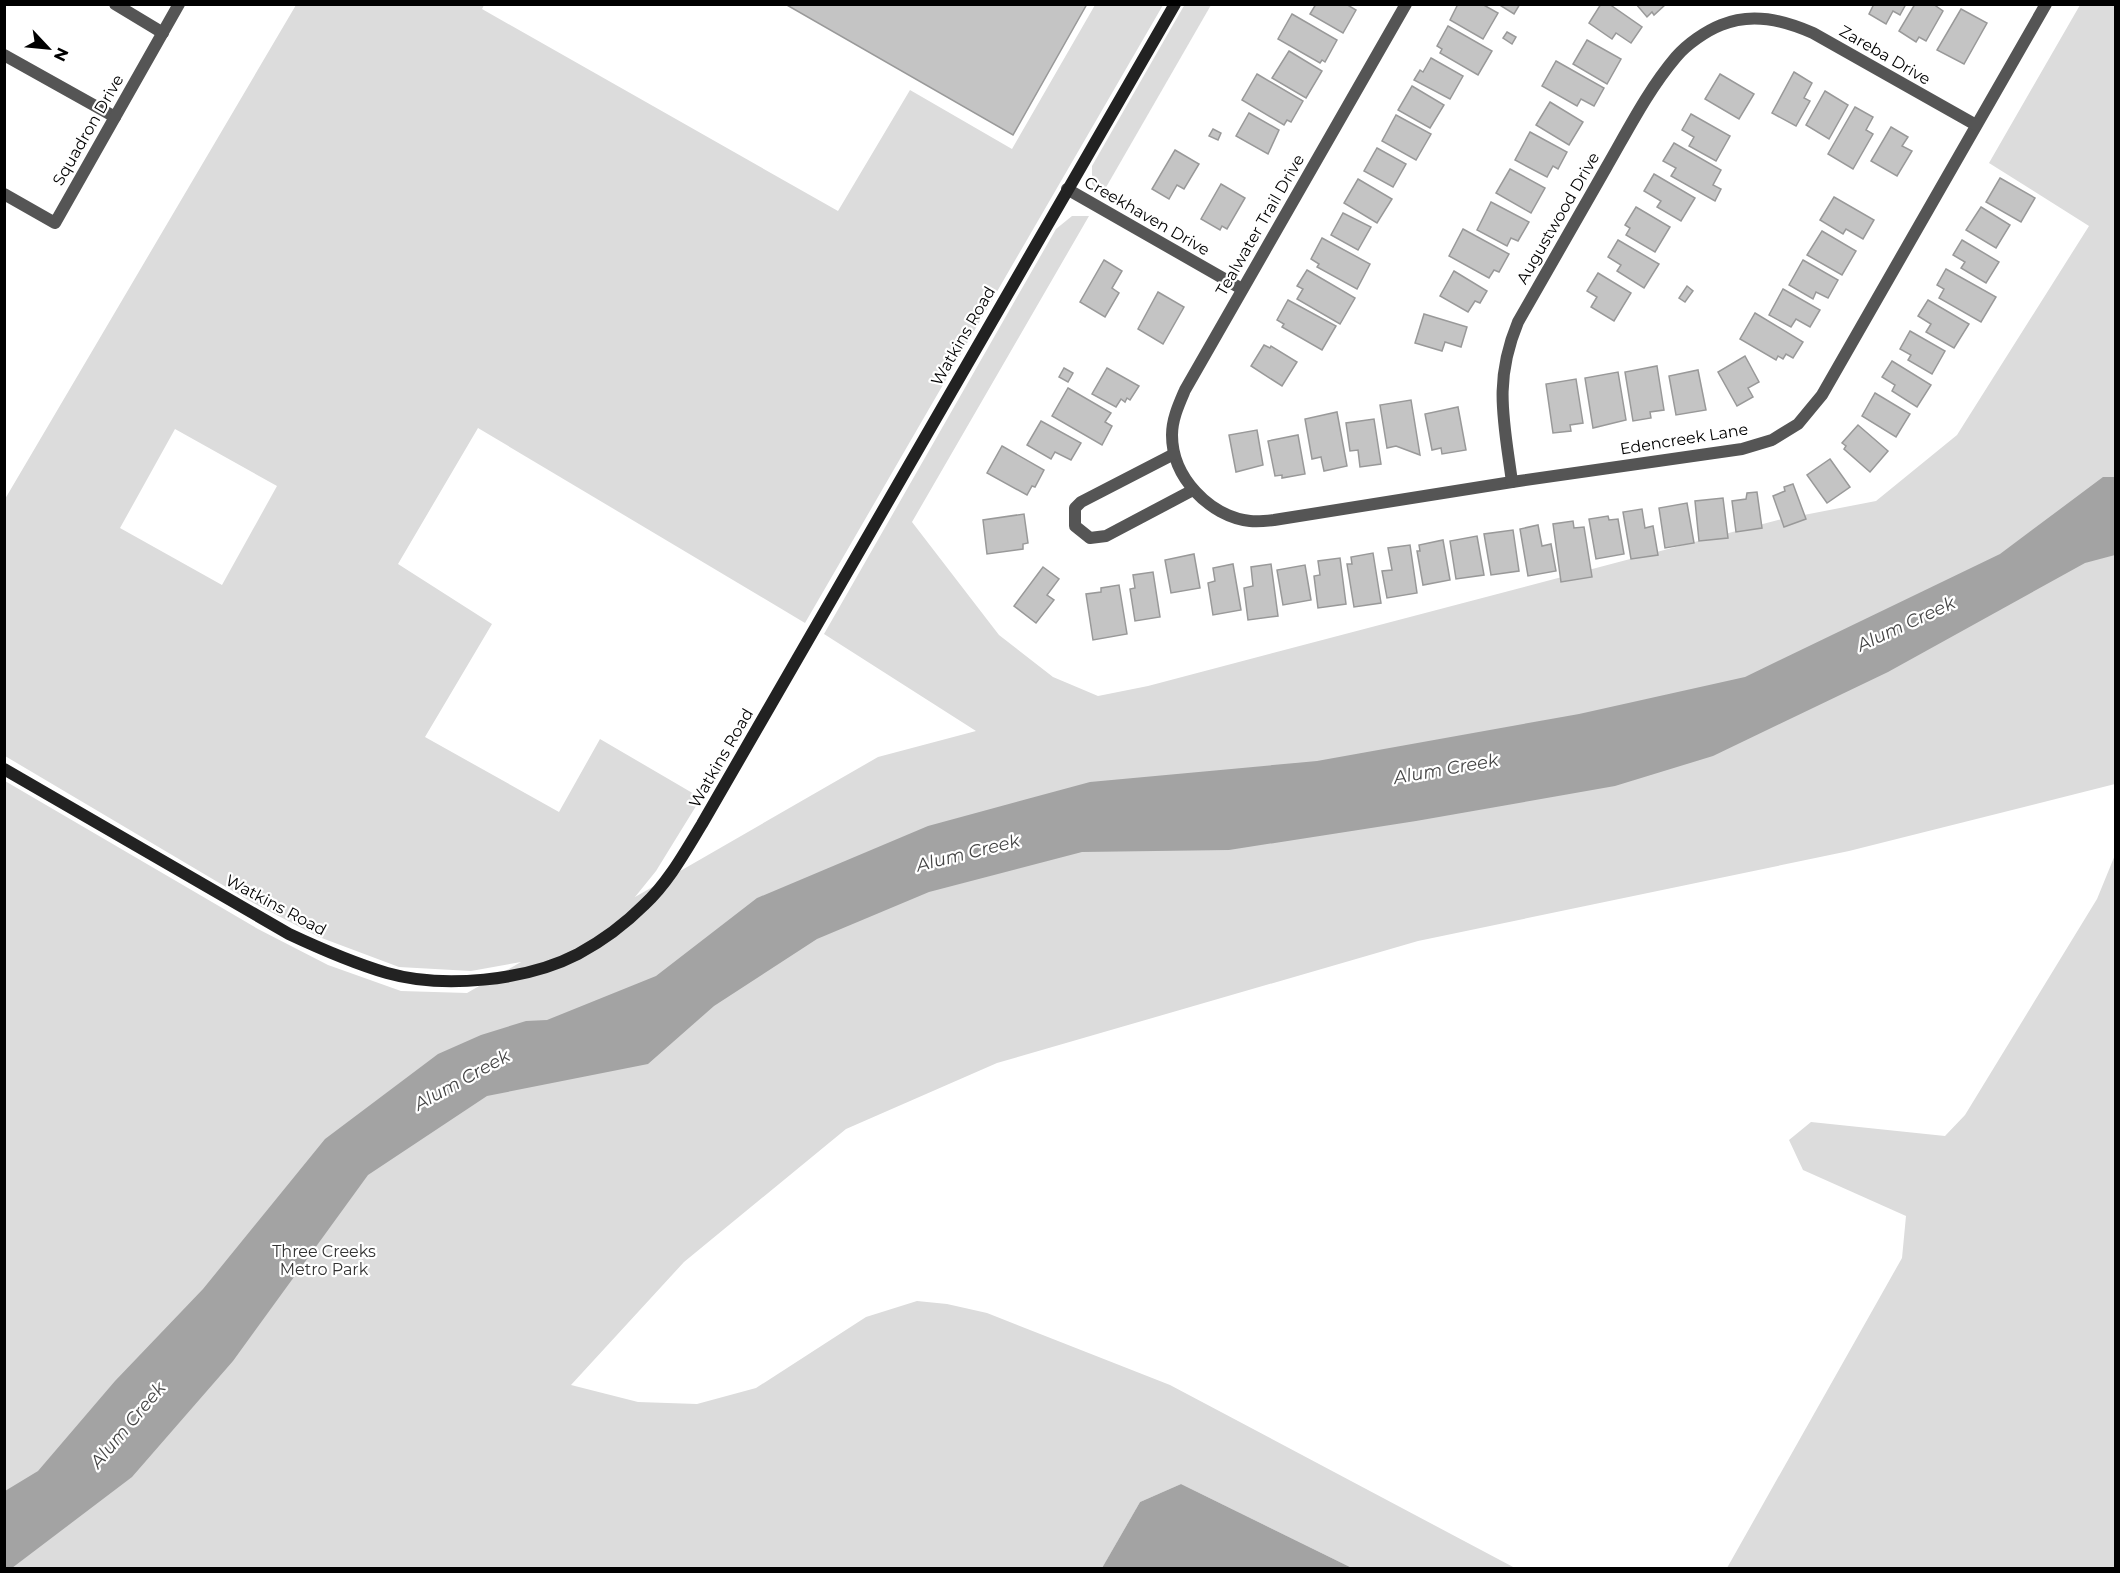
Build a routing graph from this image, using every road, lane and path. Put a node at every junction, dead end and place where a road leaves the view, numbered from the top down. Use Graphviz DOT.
graph roads {
  1 [pos="115,4"];
  2 [pos="179,4"];
  3 [pos="1174,4"];
  4 [pos="1406,4"];
  5 [pos="2046,4"];
  6 [pos="1739,20"];
  7 [pos="163,33"];
  8 [pos="4,55"];
  9 [pos="115,117"];
  10 [pos="1976,125"];
  11 [pos="1067,189"];
  12 [pos="4,194"];
  13 [pos="1242,289"];
  14 [pos="1174,454"];
  15 [pos="1179,470"];
  16 [pos="1512,482"];
  17 [pos="1193,490"];
  18 [pos="4,769"];
  1 -- 7 [label="street"];
  2 -- 7 [label="street, Squadron Drive"];
  3 -- 11 [label="street, Watkins Road"];
  4 -- 13 [label="street, Tealwater Trail Drive"];
  5 -- 10 [label="street, Edencreek Lane"];
  6 -- 10 [label="street, Zareba Drive"];
  6 -- 16 [label="street, Augustwood Drive"];
  7 -- 9 [label="street, Squadron Drive"];
  8 -- 9 [label="street"];
  9 -- 12 [label="street, Squadron Drive"];
  10 -- 16 [label="street, Edencreek Lane"];
  11 -- 13 [label="street, Creekhaven Drive"];
  11 -- 18 [label="street, Watkins Road"];
  13 -- 14 [label="street, Tealwater Trail Drive"];
  14 -- 15 [label="street, Tealwater Trail Drive"];
  14 -- 17 [label="street"];
  15 -- 17 [label="street, Edencreek Lane"];
  16 -- 17 [label="street, Edencreek Lane"];
}
